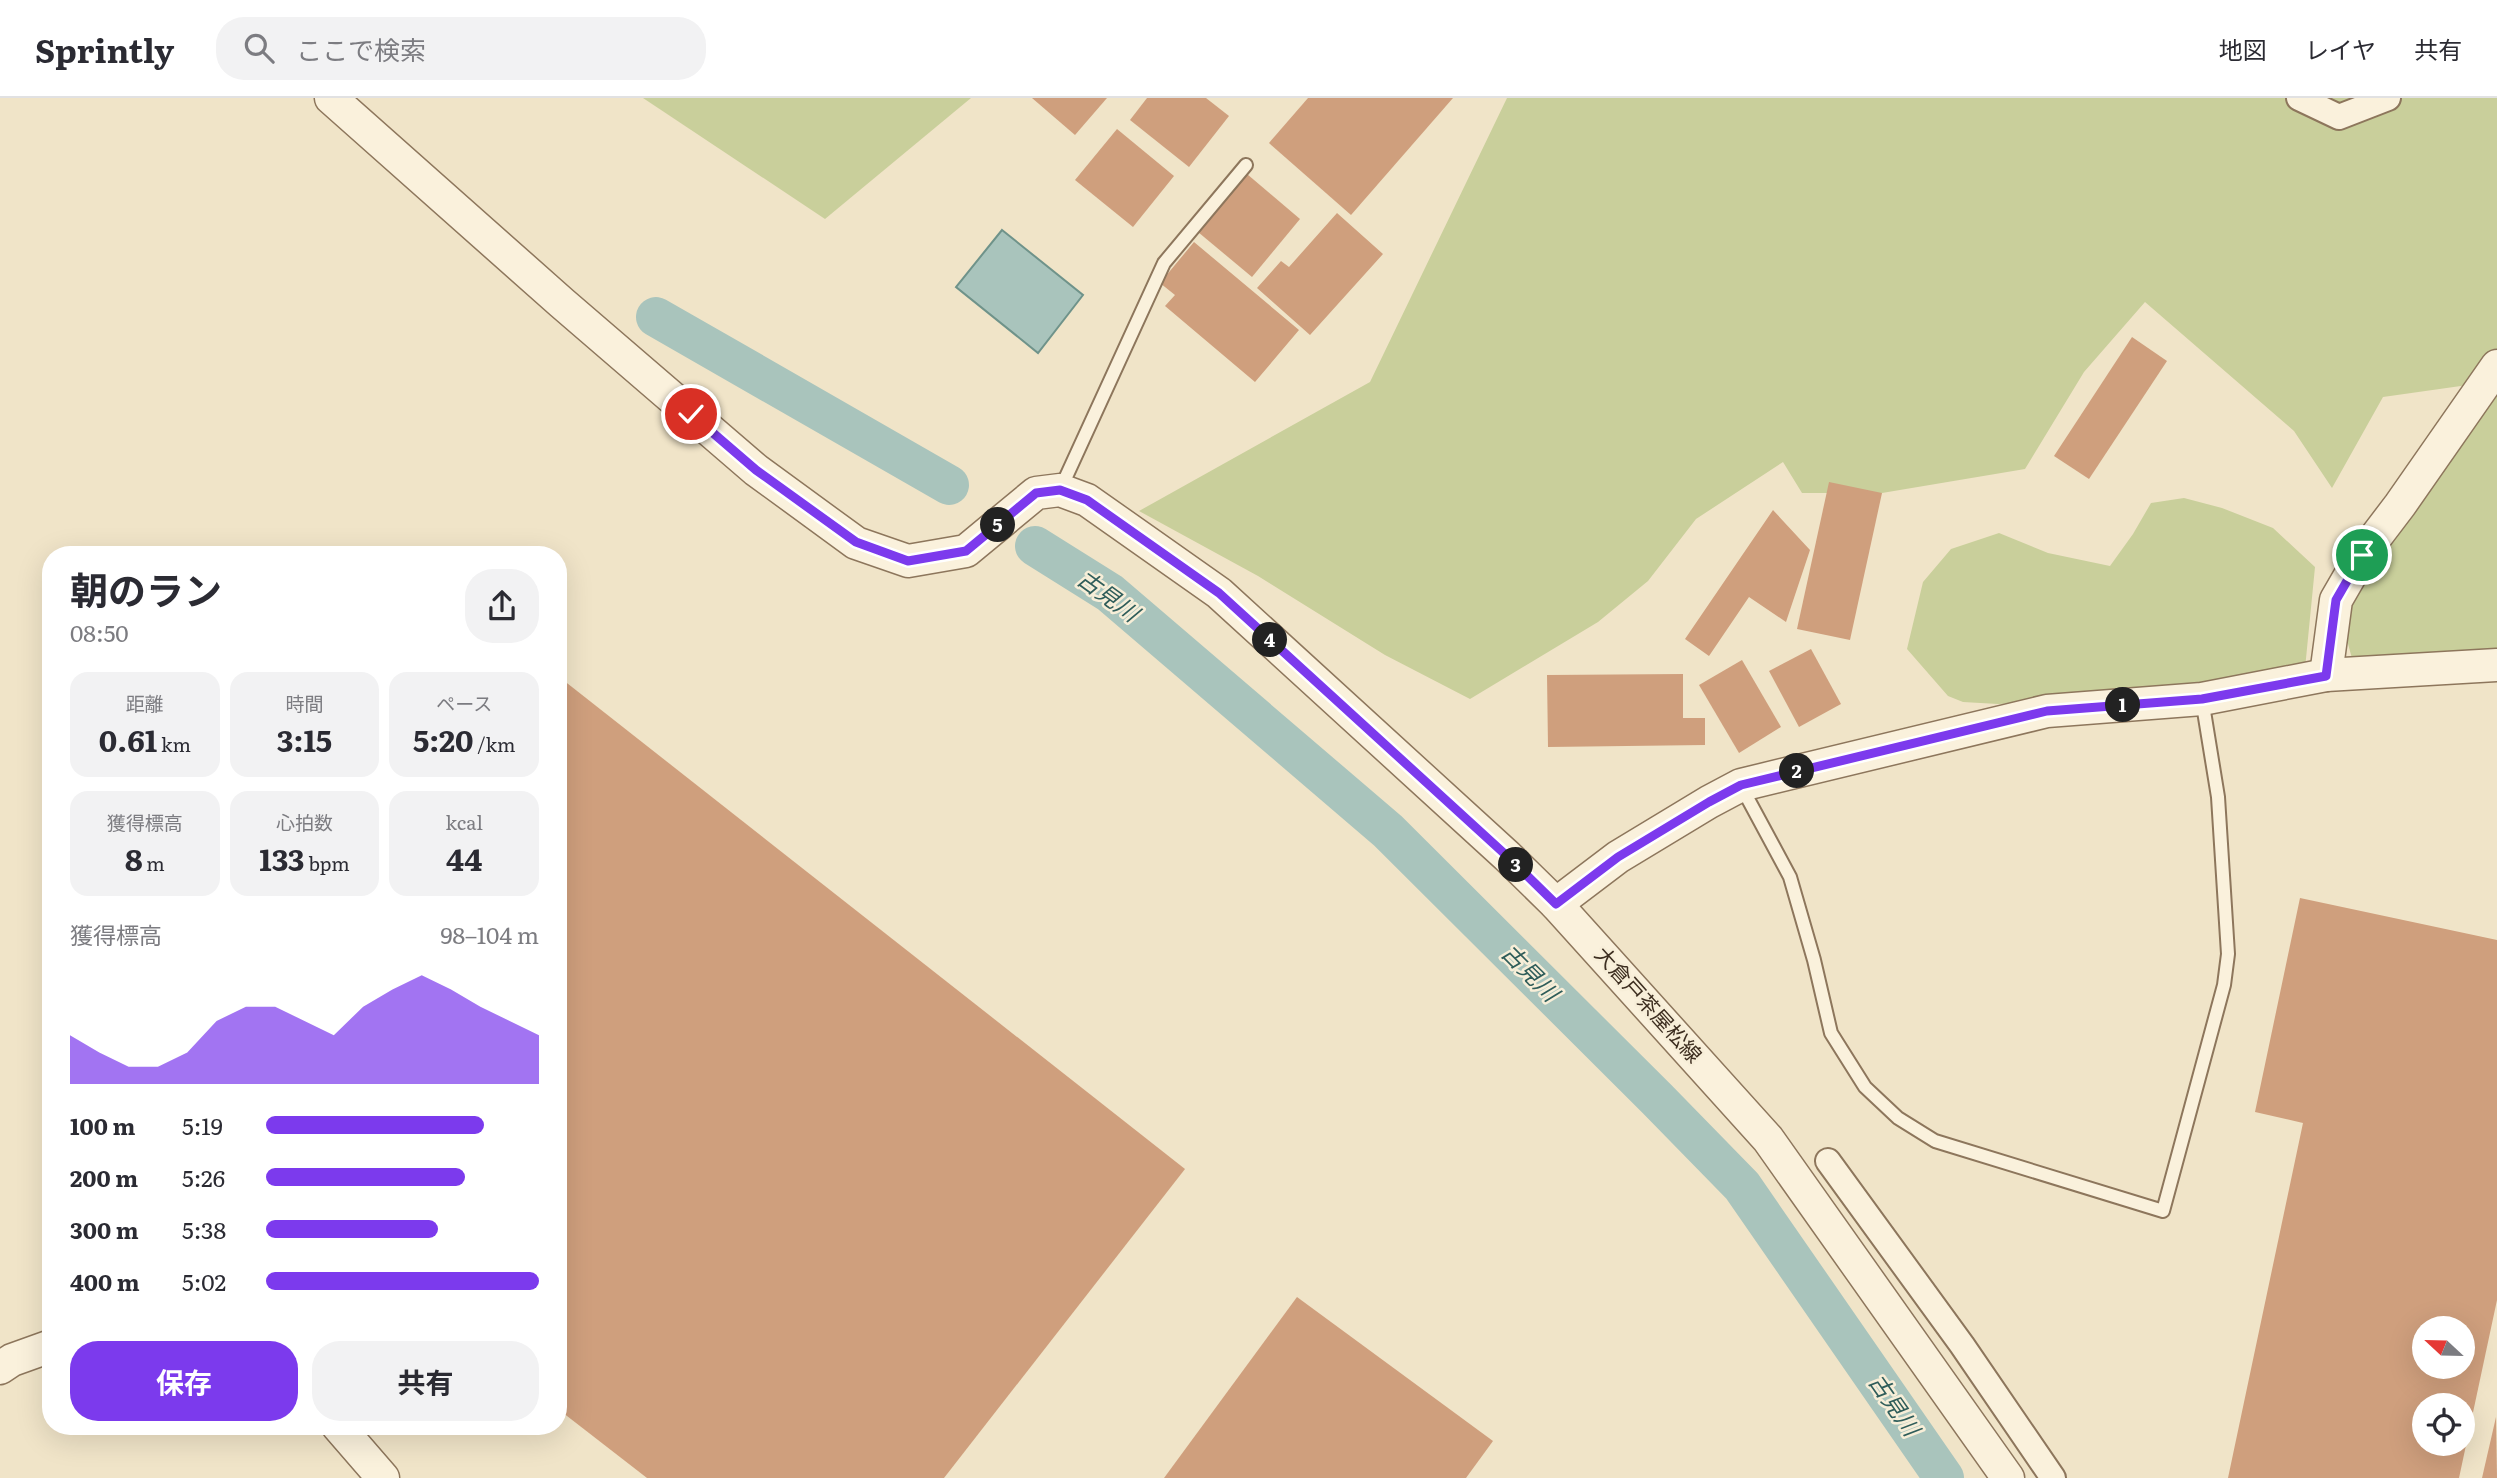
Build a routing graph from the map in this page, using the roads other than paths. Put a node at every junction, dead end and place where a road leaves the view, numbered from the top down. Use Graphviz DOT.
graph roads {
  1 [pos="331,98"];
  2 [pos="2299,98"];
  3 [pos="2388,98"];
  4 [pos="1246,164"];
  5 [pos="2497,366"];
  6 [pos="1060,490"];
  7 [pos="2497,665"];
  8 [pos="2326,676"];
  9 [pos="2202,699"];
  10 [pos="1741,785"];
  11 [pos="1556,904"];
  12 [pos="1828,1161"];
  13 [pos="42,1349"];
  14 [pos="0,1368"];
  15 [pos="346,1435"];
  16 [pos="383,1478"];
  17 [pos="2008,1478"];
  18 [pos="2053,1478"];
  1 -- 6 [label="street"];
  2 -- 3 [label="street"];
  4 -- 6 [label="lane"];
  5 -- 8 [label="street"];
  6 -- 11 [label="street, 大倉戸茶屋松線"];
  7 -- 8 [label="street"];
  8 -- 9 [label="street"];
  9 -- 10 [label="street"];
  9 -- 10 [label="lane"];
  10 -- 11 [label="street"];
  11 -- 17 [label="street, 大倉戸茶屋松線"];
  12 -- 18 [label="street"];
  13 -- 14 [label="street"];
  15 -- 16 [label="street"];
}
